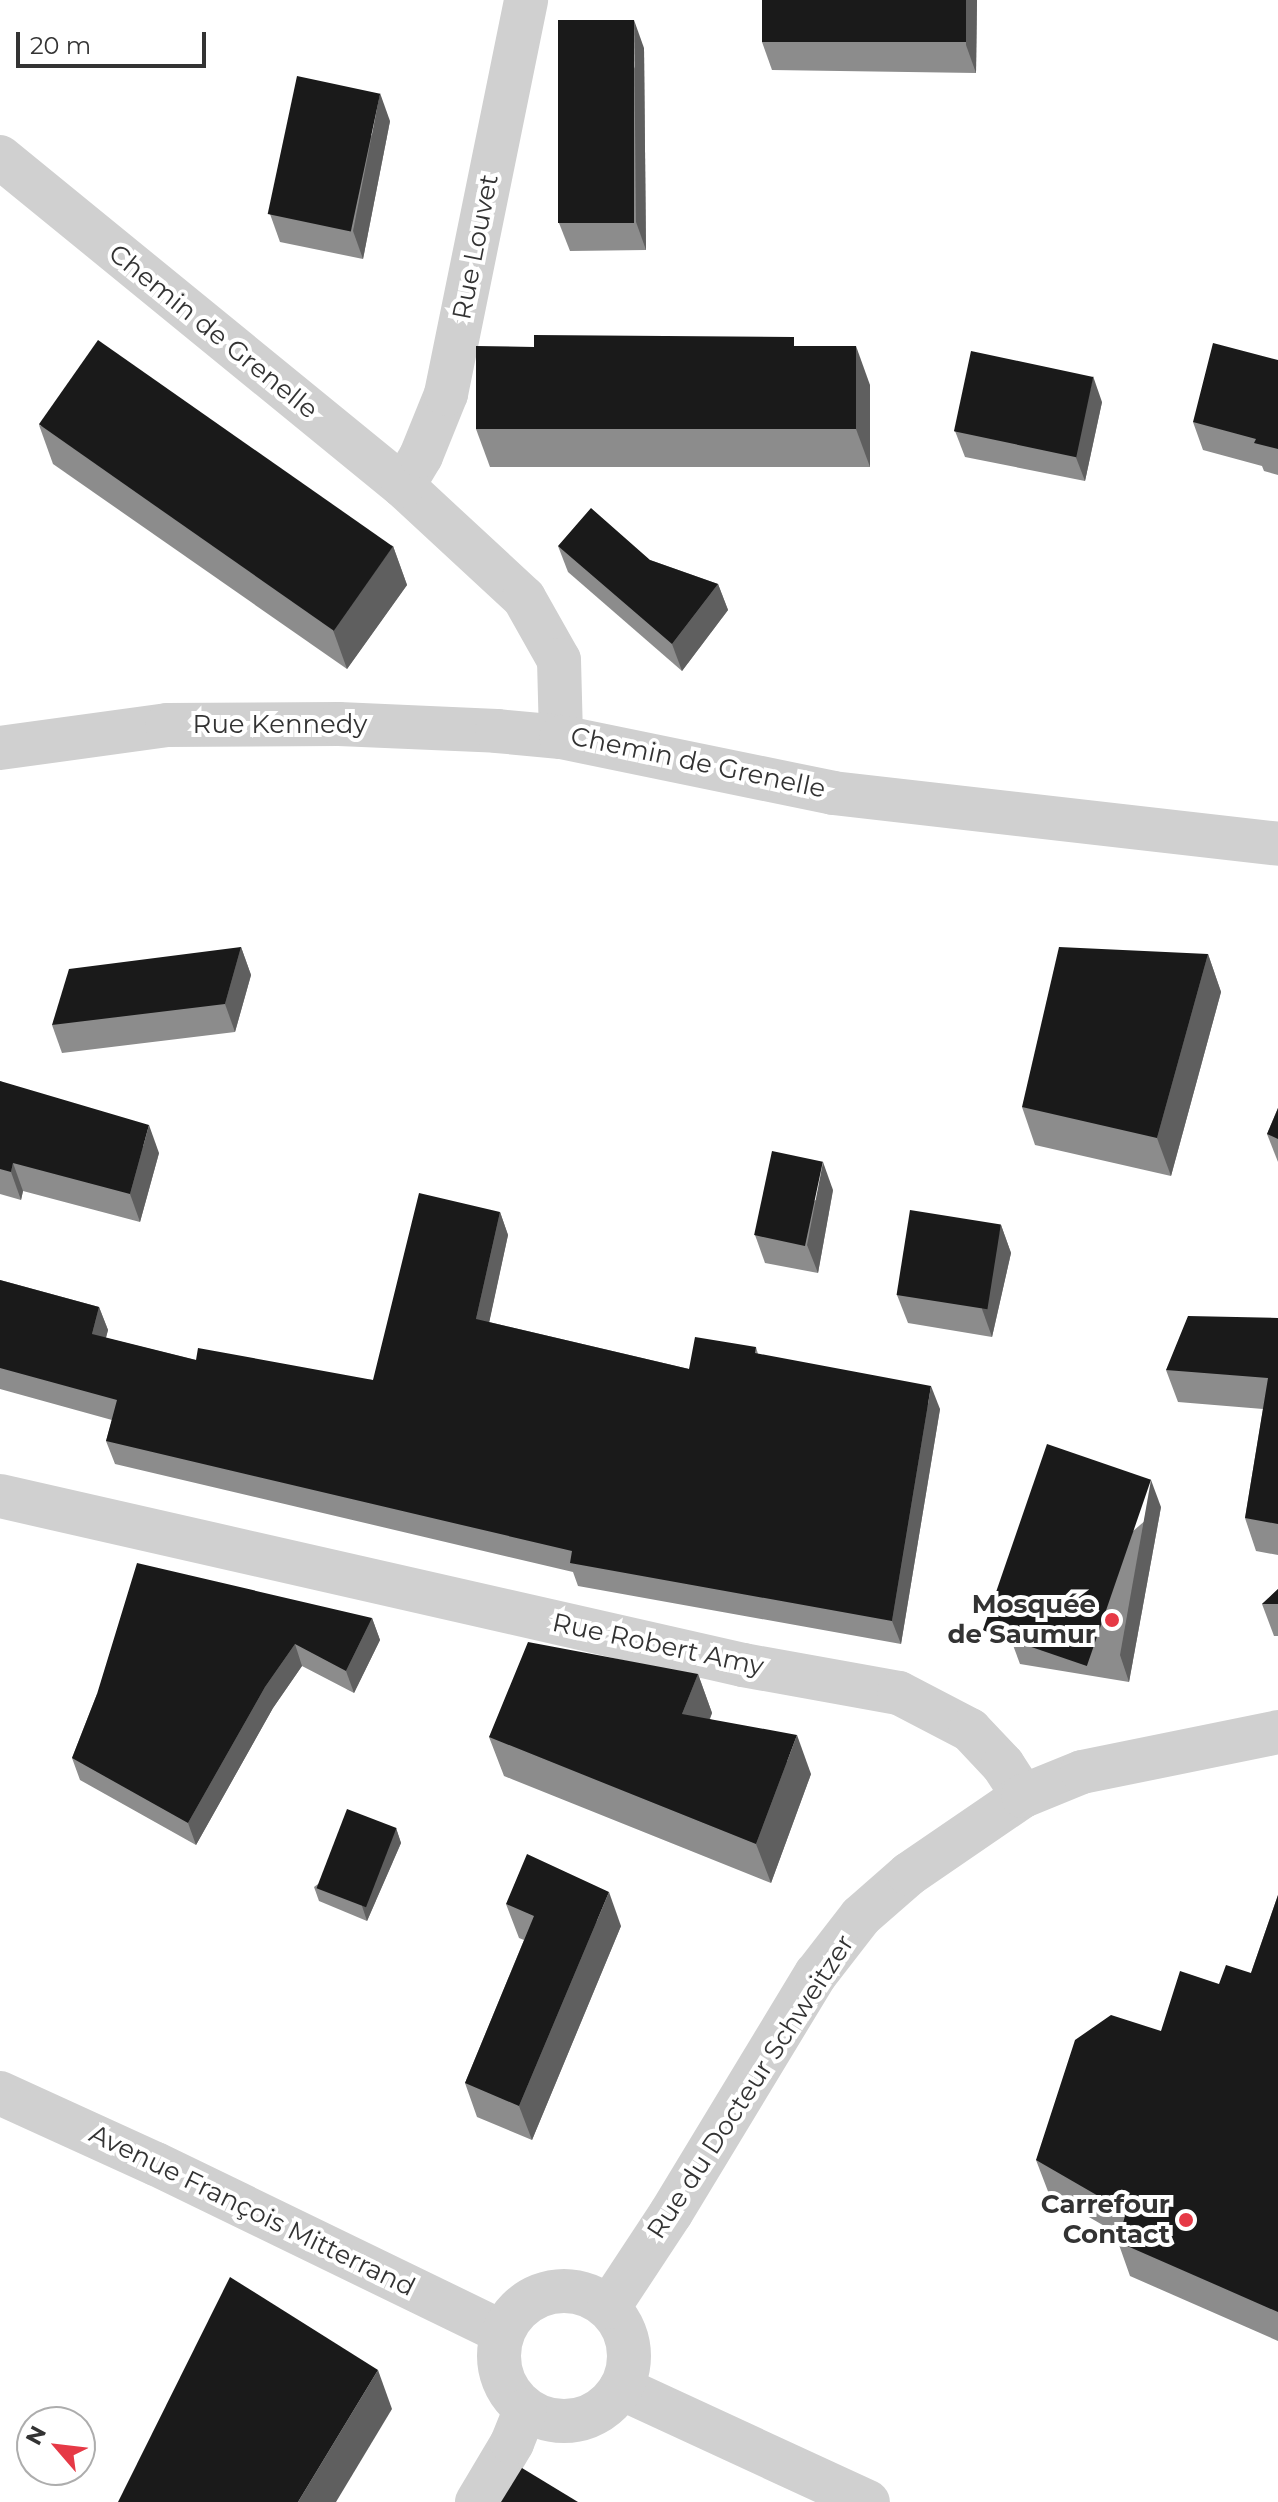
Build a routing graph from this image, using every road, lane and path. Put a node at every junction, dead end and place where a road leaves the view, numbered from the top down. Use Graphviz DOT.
graph roads {
  1 [pos="526,0"];
  2 [pos="0,157"];
  3 [pos="403,486"];
  4 [pos="561,737"];
  5 [pos="0,748"];
  6 [pos="1278,844"];
  7 [pos="0,1496"];
  8 [pos="1278,1732"];
  9 [pos="1023,1796"];
  10 [pos="0,2093"];
  11 [pos="609,2307"];
  12 [pos="502,2332"];
  13 [pos="621,2388"];
  14 [pos="525,2410"];
  15 [pos="477,2502"];
  16 [pos="868,2502"];
  1 -- 3 [label="street, Rue Louvet"];
  2 -- 3 [label="street, Chemin de Grenelle"];
  3 -- 4 [label="street, Chemin de Grenelle"];
  4 -- 5 [label="street, Rue Kennedy"];
  4 -- 6 [label="street, Chemin de Grenelle"];
  7 -- 9 [label="street, Rue Robert Amy"];
  8 -- 9 [label="street"];
  9 -- 11 [label="street, Rue du Docteur Schweitzer"];
  10 -- 12 [label="street, Avenue François Mitterrand"];
  11 -- 12 [label="street"];
  11 -- 13 [label="street"];
  12 -- 14 [label="street"];
  13 -- 14 [label="street"];
  13 -- 16 [label="street"];
  14 -- 15 [label="street"];
}
